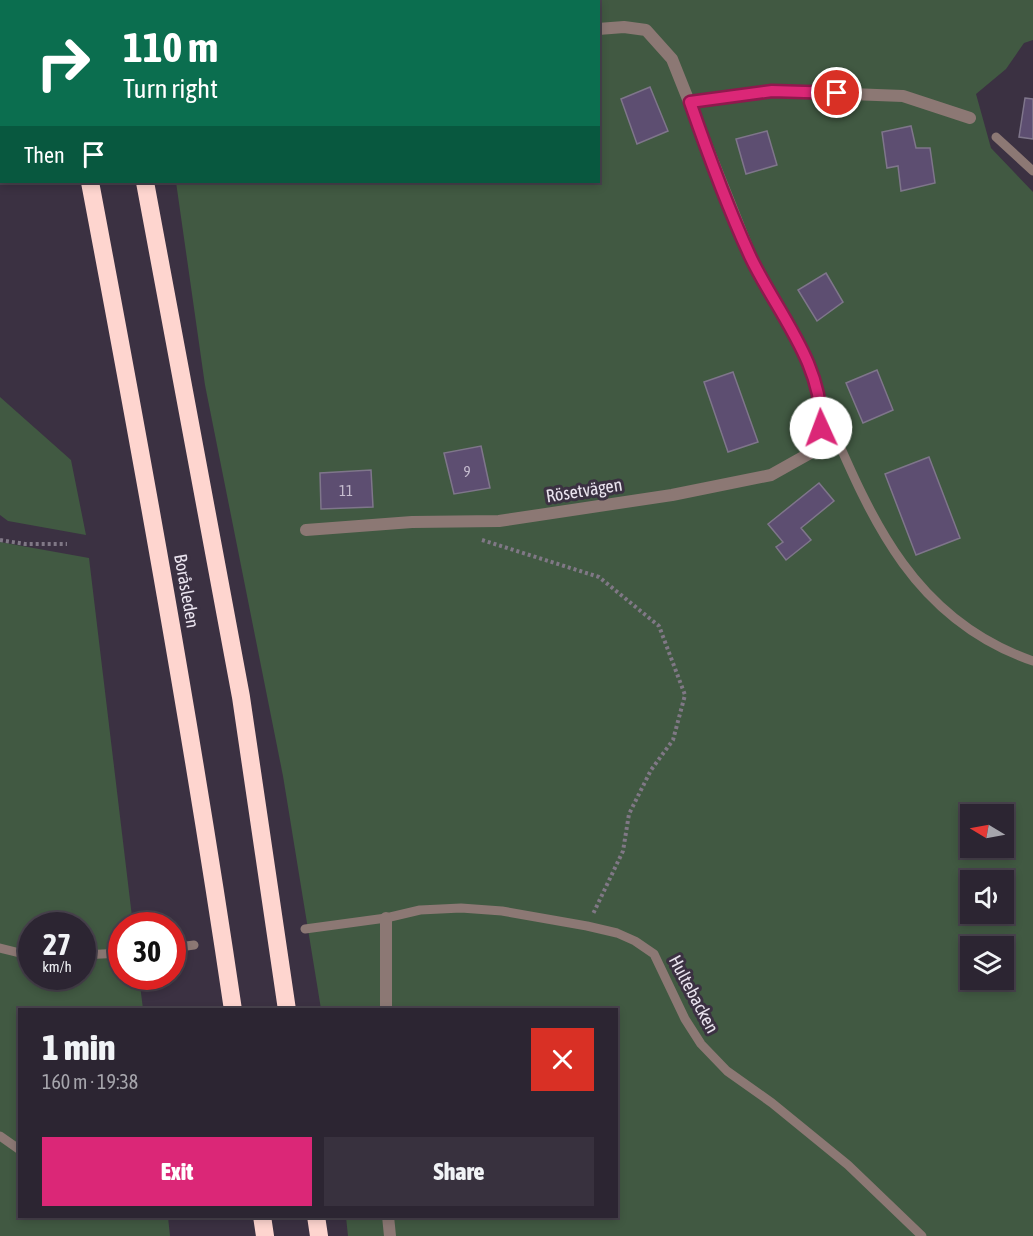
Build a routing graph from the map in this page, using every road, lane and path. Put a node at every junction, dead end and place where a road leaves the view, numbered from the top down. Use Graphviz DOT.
graph roads {
  1 [pos="600,28"];
  2 [pos="690,102"];
  3 [pos="970,118"];
  4 [pos="996,137"];
  5 [pos="1033,171"];
  6 [pos="90,183"];
  7 [pos="145,183"];
  8 [pos="822,405"];
  9 [pos="306,530"];
  10 [pos="475,538"];
  11 [pos="0,540"];
  12 [pos="67,544"];
  13 [pos="1033,661"];
  14 [pos="387,918"];
  15 [pos="587,926"];
  16 [pos="305,929"];
  17 [pos="194,945"];
  18 [pos="186,946"];
  19 [pos="0,948"];
  20 [pos="18,952"];
  21 [pos="233,1008"];
  22 [pos="287,1008"];
  23 [pos="386,1008"];
  24 [pos="0,1136"];
  25 [pos="18,1149"];
  26 [pos="262,1218"];
  27 [pos="316,1218"];
  28 [pos="388,1218"];
  29 [pos="265,1236"];
  30 [pos="319,1236"];
  31 [pos="390,1236"];
  32 [pos="922,1236"];
  1 -- 2 [label="street, Rösetvägen"];
  2 -- 3 [label="street"];
  2 -- 8 [label="street, Rösetvägen"];
  4 -- 5 [label="lane"];
  6 -- 21 [label="highway, Boråsleden"];
  7 -- 22 [label="highway, Boråsleden"];
  8 -- 9 [label="street, Rösetvägen"];
  8 -- 13 [label="lane, Rösetvägen"];
  10 -- 15 [label="path"];
  11 -- 12 [label="path"];
  14 -- 15 [label="lane, Hultebacken"];
  14 -- 16 [label="lane, Hultebacken"];
  14 -- 23 [label="street"];
  15 -- 32 [label="lane, Hultebacken"];
  17 -- 18 [label="lane"];
  19 -- 20 [label="lane"];
  24 -- 25 [label="lane"];
  26 -- 29 [label="highway"];
  27 -- 30 [label="highway"];
  28 -- 31 [label="street"];
}
